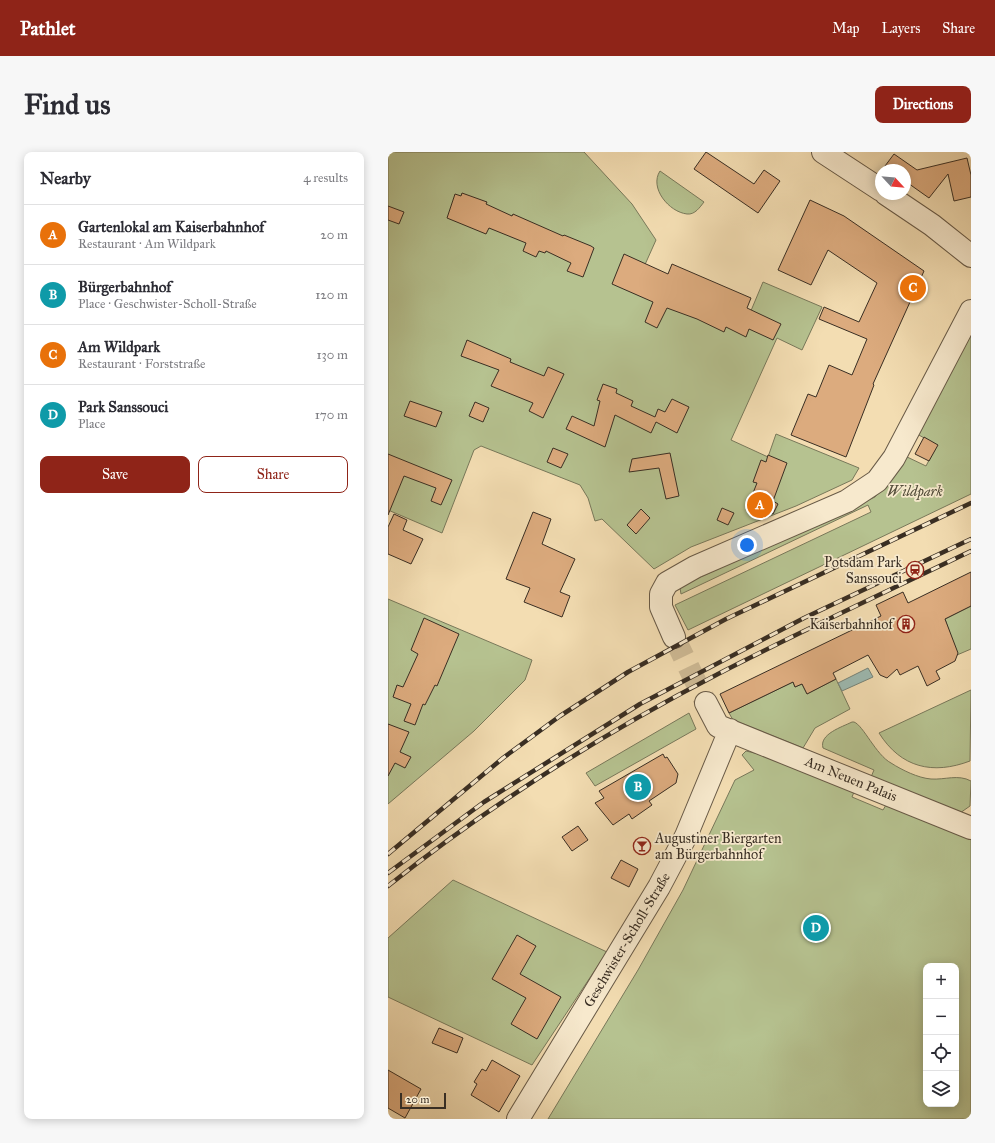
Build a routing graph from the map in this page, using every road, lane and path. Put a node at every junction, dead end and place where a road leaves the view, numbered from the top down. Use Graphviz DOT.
graph roads {
  1 [pos="823,152"];
  2 [pos="875,186"];
  3 [pos="895,200"];
  4 [pos="971,256"];
  5 [pos="971,311"];
  6 [pos="674,637"];
  7 [pos="706,703"];
  8 [pos="730,730"];
  9 [pos="971,828"];
  10 [pos="518,1119"];
  1 -- 2 [label="street"];
  3 -- 4 [label="street"];
  5 -- 6 [label="street"];
  7 -- 8 [label="street, Am Neuen Palais"];
  8 -- 9 [label="street, Am Neuen Palais"];
  8 -- 10 [label="street, Geschwister-Scholl-Straße"];
}
